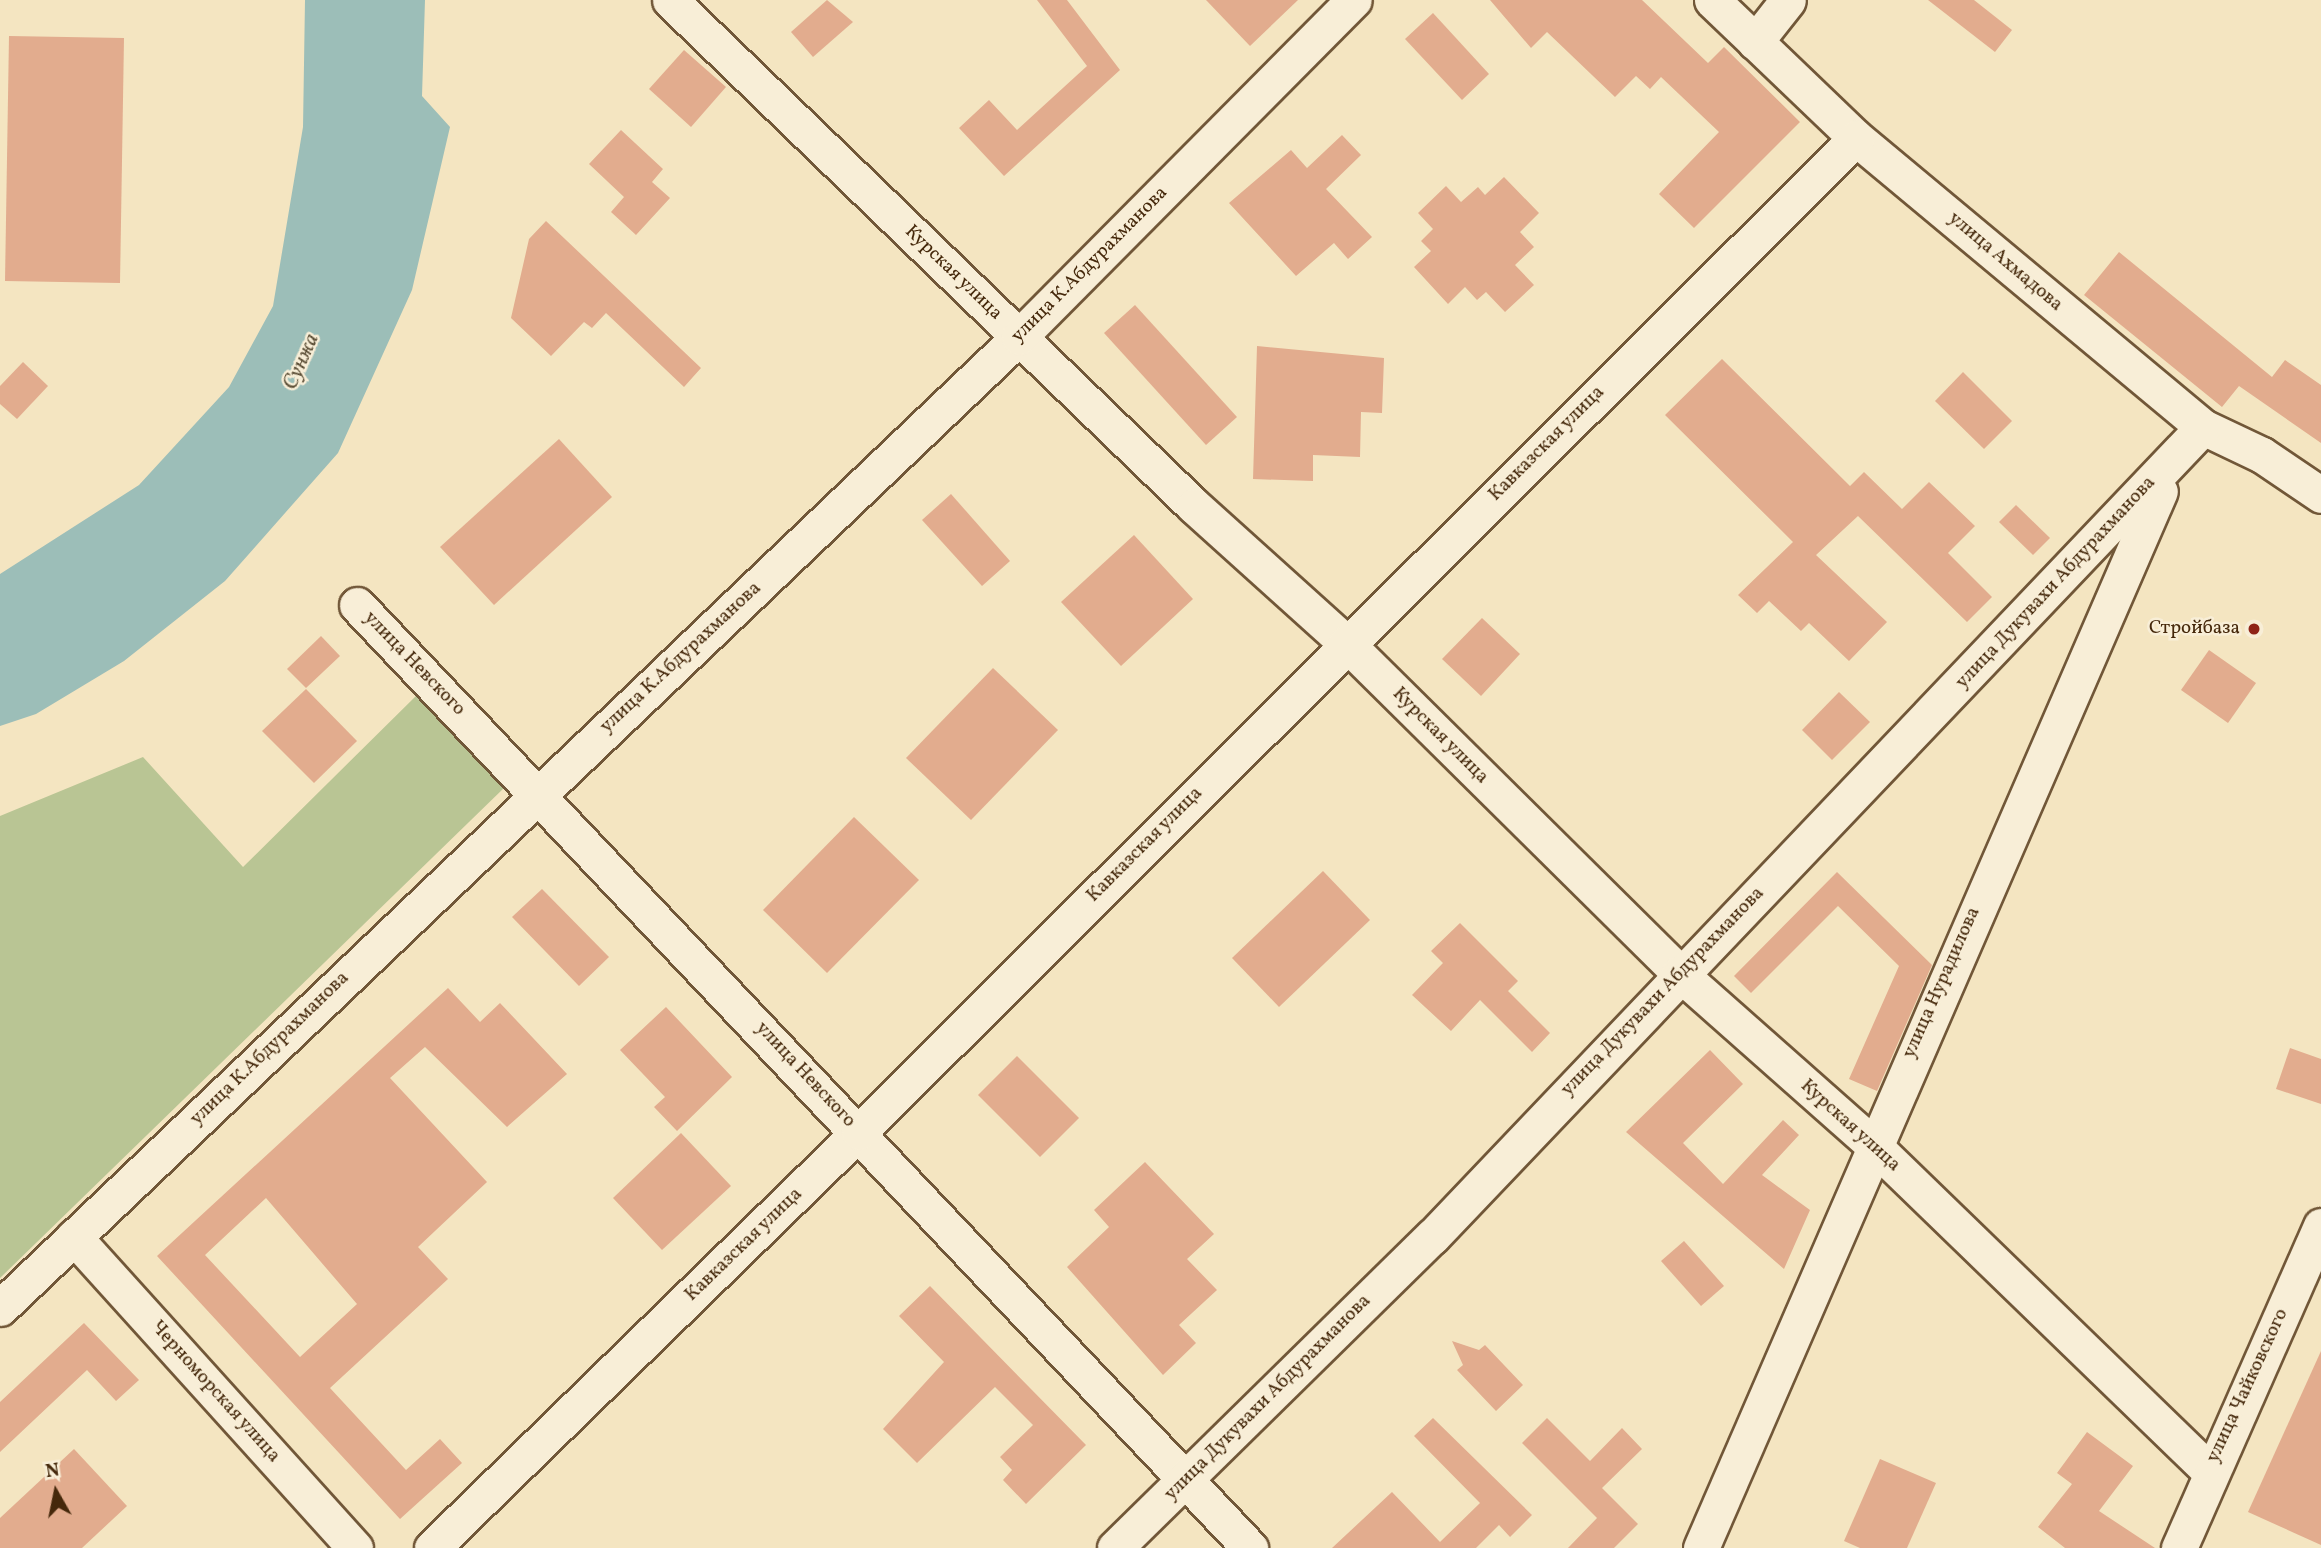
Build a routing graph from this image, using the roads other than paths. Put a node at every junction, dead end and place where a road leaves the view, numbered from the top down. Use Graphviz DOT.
graph roads {
  1 [pos="670,0"];
  2 [pos="1354,0"];
  3 [pos="1712,0"];
  4 [pos="1788,0"];
  5 [pos="1755,43"];
  6 [pos="1856,138"];
  7 [pos="1019,337"];
  8 [pos="2203,427"];
  9 [pos="2321,495"];
  10 [pos="357,605"];
  11 [pos="1346,643"];
  12 [pos="538,793"];
  13 [pos="1679,973"];
  14 [pos="859,1132"];
  15 [pos="1872,1144"];
  16 [pos="2321,1226"];
  17 [pos="74,1237"];
  18 [pos="0,1308"];
  19 [pos="2209,1471"];
  20 [pos="1185,1481"];
  21 [pos="355,1548"];
  22 [pos="432,1548"];
  23 [pos="1115,1548"];
  24 [pos="1250,1548"];
  25 [pos="1701,1548"];
  26 [pos="2179,1548"];
  1 -- 7 [label="street, Курская улица"];
  2 -- 7 [label="street, улица К.Абдурахманова"];
  3 -- 5 [label="street, улица Ахмадова"];
  4 -- 5 [label="street"];
  5 -- 6 [label="street, улица Ахмадова"];
  6 -- 8 [label="street, улица Ахмадова"];
  6 -- 11 [label="street, Кавказская улица"];
  7 -- 11 [label="street, Курская улица"];
  7 -- 12 [label="street, улица К.Абдурахманова"];
  8 -- 9 [label="street, улица Ахмадова"];
  8 -- 13 [label="street, улица Дукувахи Абдурахманова"];
  8 -- 15 [label="street, улица Нурадилова"];
  10 -- 12 [label="street, улица Невского"];
  11 -- 13 [label="street, Курская улица"];
  11 -- 14 [label="street, Кавказская улица"];
  12 -- 14 [label="street, улица Невского"];
  12 -- 17 [label="street, улица К.Абдурахманова"];
  13 -- 15 [label="street, Курская улица"];
  13 -- 20 [label="street, улица Дукувахи Абдурахманова"];
  14 -- 20 [label="street, улица Невского"];
  14 -- 22 [label="street, Кавказская улица"];
  15 -- 19 [label="street, Курская улица"];
  15 -- 25 [label="street, улица Нурадилова"];
  16 -- 19 [label="street, улица Чайковского"];
  17 -- 18 [label="street, улица К.Абдурахманова"];
  17 -- 21 [label="street, Черноморская улица"];
  19 -- 26 [label="street, улица Чайковского"];
  20 -- 23 [label="street, улица Дукувахи Абдурахманова"];
  20 -- 24 [label="street, улица Невского"];
}
